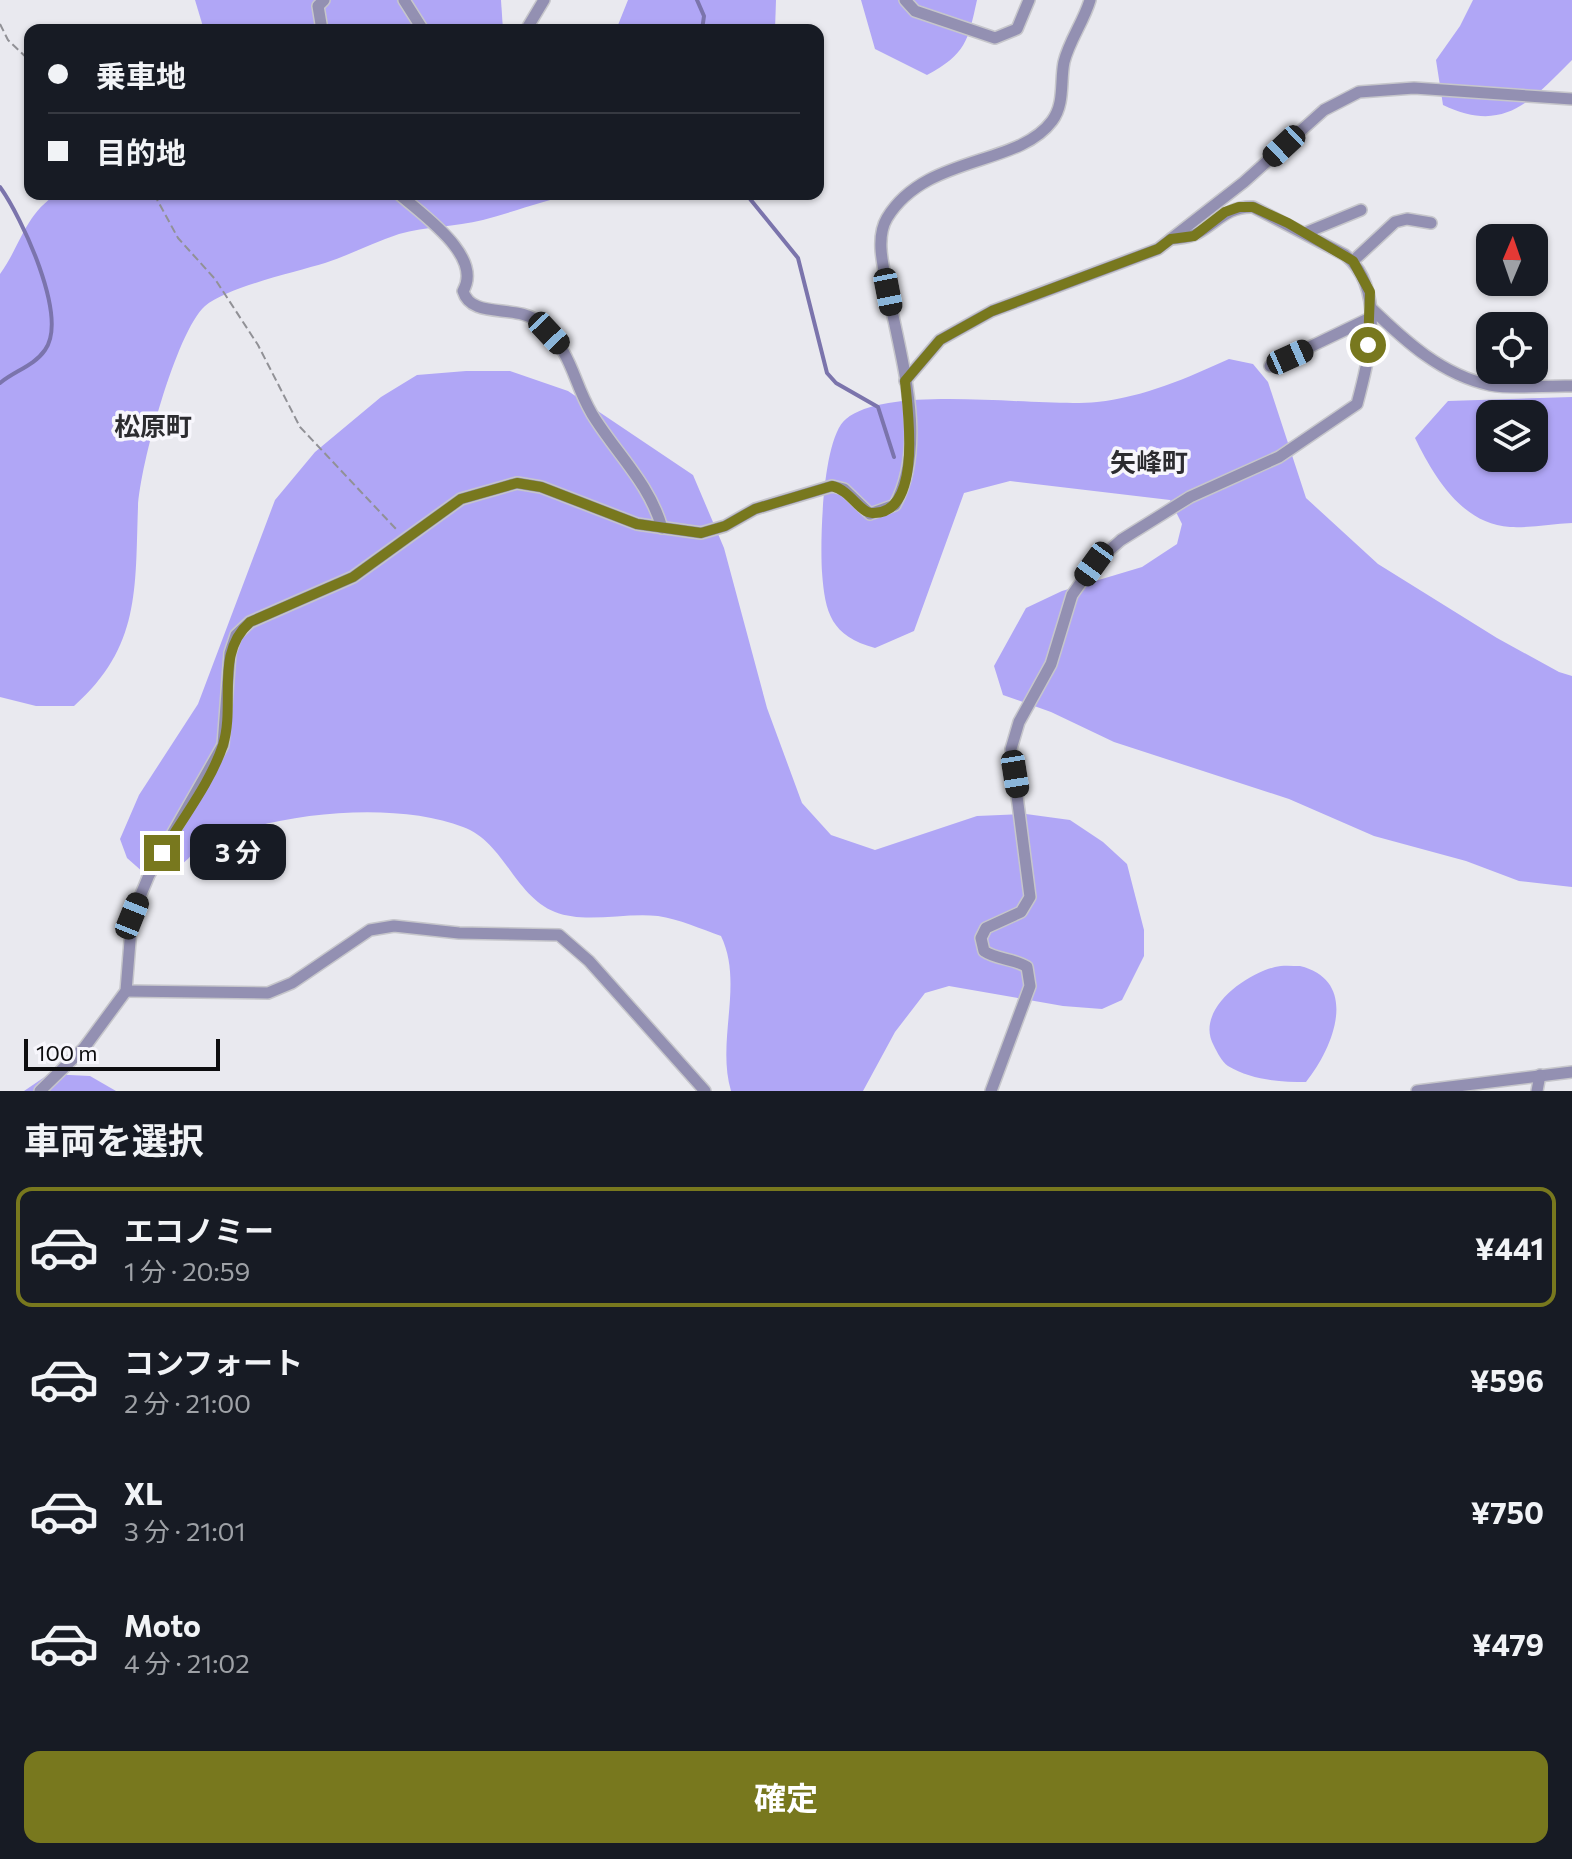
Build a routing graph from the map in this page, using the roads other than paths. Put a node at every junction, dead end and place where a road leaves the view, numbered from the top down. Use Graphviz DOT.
graph roads {
  1 [pos="324,0"];
  2 [pos="404,0"];
  3 [pos="544,0"];
  4 [pos="905,0"];
  5 [pos="1029,0"];
  6 [pos="1090,0"];
  7 [pos="321,24"];
  8 [pos="419,24"];
  9 [pos="530,24"];
  10 [pos="1572,99"];
  11 [pos="406,200"];
  12 [pos="1361,210"];
  13 [pos="1431,223"];
  14 [pos="1305,233"];
  15 [pos="1171,239"];
  16 [pos="1353,261"];
  17 [pos="1370,313"];
  18 [pos="1270,366"];
  19 [pos="905,381"];
  20 [pos="1572,386"];
  21 [pos="662,528"];
  22 [pos="126,991"];
  23 [pos="1572,1072"];
  24 [pos="1540,1075"];
  25 [pos="40,1091"];
  26 [pos="705,1091"];
  27 [pos="991,1091"];
  28 [pos="1417,1091"];
  29 [pos="1537,1091"];
  1 -- 7 [label="street"];
  2 -- 8 [label="street"];
  3 -- 9 [label="street"];
  4 -- 5 [label="street"];
  6 -- 19 [label="street"];
  10 -- 15 [label="street"];
  11 -- 21 [label="street"];
  12 -- 14 [label="street"];
  13 -- 16 [label="street"];
  14 -- 15 [label="street"];
  14 -- 16 [label="street"];
  15 -- 19 [label="street"];
  16 -- 17 [label="street"];
  17 -- 18 [label="street"];
  17 -- 20 [label="street"];
  17 -- 27 [label="street"];
  19 -- 21 [label="street"];
  21 -- 22 [label="street"];
  22 -- 25 [label="street"];
  22 -- 26 [label="street"];
  23 -- 24 [label="street"];
  24 -- 28 [label="street"];
  24 -- 29 [label="street"];
}
